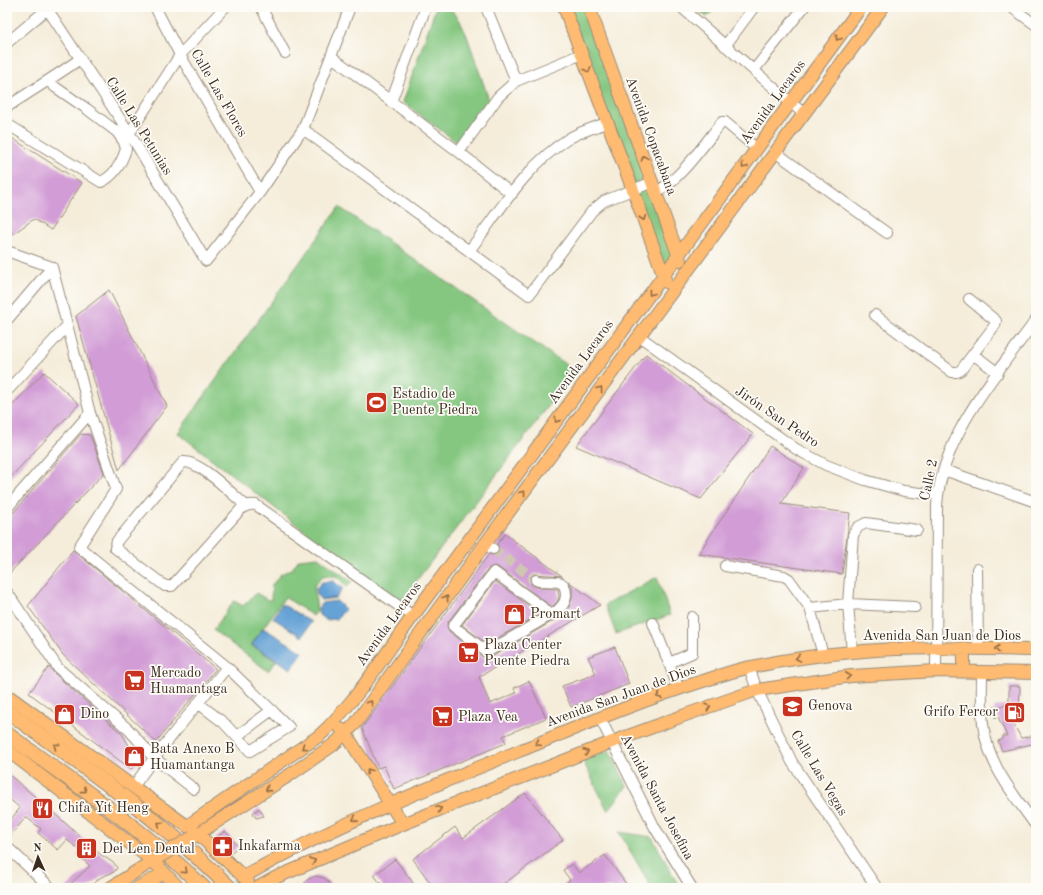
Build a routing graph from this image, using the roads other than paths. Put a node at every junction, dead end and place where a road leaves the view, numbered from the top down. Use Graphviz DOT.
graph roads {
  1 [pos="155,7"];
  2 [pos="225,7"];
  3 [pos="261,7"];
  4 [pos="350,7"];
  5 [pos="426,7"];
  6 [pos="486,7"];
  7 [pos="564,7"];
  8 [pos="681,7"];
  9 [pos="754,7"];
  10 [pos="804,7"];
  11 [pos="861,7"];
  12 [pos="883,7"];
  13 [pos="1011,7"];
  14 [pos="46,8"];
  15 [pos="591,8"];
  16 [pos="1036,25"];
  17 [pos="7,43"];
  18 [pos="725,46"];
  19 [pos="285,53"];
  20 [pos="582,54"];
  21 [pos="180,55"];
  22 [pos="332,56"];
  23 [pos="80,59"];
  24 [pos="754,70"];
  25 [pos="49,81"];
  26 [pos="516,81"];
  27 [pos="391,102"];
  28 [pos="791,103"];
  29 [pos="7,107"];
  30 [pos="804,114"];
  31 [pos="608,122"];
  32 [pos="7,124"];
  33 [pos="303,129"];
  34 [pos="127,138"];
  35 [pos="757,149"];
  36 [pos="459,152"];
  37 [pos="775,152"];
  38 [pos="654,187"];
  39 [pos="634,190"];
  40 [pos="260,192"];
  41 [pos="512,194"];
  42 [pos="887,233"];
  43 [pos="7,251"];
  44 [pos="469,251"];
  45 [pos="678,256"];
  46 [pos="52,267"];
  47 [pos="685,274"];
  48 [pos="664,276"];
  49 [pos="671,293"];
  50 [pos="969,299"];
  51 [pos="875,315"];
  52 [pos="7,320"];
  53 [pos="1036,320"];
  54 [pos="67,326"];
  55 [pos="639,336"];
  56 [pos="973,354"];
  57 [pos="998,373"];
  58 [pos="7,390"];
  59 [pos="90,413"];
  60 [pos="944,470"];
  61 [pos="938,495"];
  62 [pos="1036,502"];
  63 [pos="245,505"];
  64 [pos="7,508"];
  65 [pos="917,530"];
  66 [pos="725,566"];
  67 [pos="977,569"];
  68 [pos="536,580"];
  69 [pos="7,592"];
  70 [pos="848,604"];
  71 [pos="915,607"];
  72 [pos="810,608"];
  73 [pos="552,614"];
  74 [pos="413,616"];
  75 [pos="692,617"];
  76 [pos="653,623"];
  77 [pos="936,648"];
  78 [pos="964,648"];
  79 [pos="978,649"];
  80 [pos="1036,650"];
  81 [pos="852,652"];
  82 [pos="823,655"];
  83 [pos="669,663"];
  84 [pos="227,666"];
  85 [pos="749,667"];
  86 [pos="936,671"];
  87 [pos="964,671"];
  88 [pos="982,672"];
  89 [pos="1036,673"];
  90 [pos="679,689"];
  91 [pos="757,690"];
  92 [pos="7,696"];
  93 [pos="198,703"];
  94 [pos="272,710"];
  95 [pos="7,711"];
  96 [pos="600,718"];
  97 [pos="334,722"];
  98 [pos="7,734"];
  99 [pos="346,734"];
  100 [pos="237,736"];
  101 [pos="612,742"];
  102 [pos="7,750"];
  103 [pos="154,758"];
  104 [pos="133,786"];
  105 [pos="194,789"];
  106 [pos="390,804"];
  107 [pos="403,824"];
  108 [pos="1036,826"];
  109 [pos="193,833"];
  110 [pos="7,847"];
  111 [pos="156,859"];
  112 [pos="164,872"];
  113 [pos="243,877"];
  114 [pos="51,888"];
  115 [pos="110,888"];
  116 [pos="137,888"];
  117 [pos="180,888"];
  118 [pos="204,888"];
  119 [pos="230,888"];
  120 [pos="256,888"];
  121 [pos="692,888"];
  122 [pos="877,888"];
  1 -- 21 [label="street, Calle Las Flores"];
  2 -- 21 [label="street"];
  3 -- 19 [label="street"];
  4 -- 22 [label="street"];
  5 -- 27 [label="street"];
  6 -- 26 [label="street"];
  7 -- 20 [label="main road"];
  8 -- 18 [label="street"];
  9 -- 18 [label="street"];
  10 -- 24 [label="street"];
  11 -- 28 [label="main road, Avenida Lecaros, one-way"];
  12 -- 30 [label="main road"];
  13 -- 16 [label="street"];
  14 -- 17 [label="street"];
  14 -- 23 [label="street, Calle Las Petunias"];
  38 -- 15 [label="main road, Avenida Copacabana, one-way"];
  18 -- 24 [label="street"];
  20 -- 26 [label="street"];
  20 -- 31 [label="main road, one-way"];
  21 -- 34 [label="street"];
  21 -- 40 [label="street, Calle Las Flores"];
  22 -- 27 [label="street"];
  22 -- 33 [label="street"];
  23 -- 25 [label="street"];
  23 -- 34 [label="street, Calle Las Petunias"];
  24 -- 28 [label="street"];
  25 -- 29 [label="street"];
  25 -- 34 [label="street"];
  26 -- 36 [label="street"];
  27 -- 36 [label="street"];
  28 -- 30 [label="street"];
  28 -- 35 [label="main road, Avenida Lecaros"];
  30 -- 37 [label="main road"];
  31 -- 39 [label="main road"];
  31 -- 41 [label="street"];
  32 -- 34 [label="street"];
  33 -- 40 [label="street"];
  33 -- 44 [label="street"];
  34 -- 40 [label="street, Calle Las Petunias"];
  35 -- 38 [label="street"];
  35 -- 45 [label="main road, Avenida Lecaros, one-way"];
  36 -- 41 [label="street"];
  37 -- 42 [label="street"];
  37 -- 47 [label="main road"];
  38 -- 39 [label="street"];
  38 -- 45 [label="main road, Avenida Copacabana"];
  39 -- 44 [label="street"];
  39 -- 48 [label="main road, one-way"];
  41 -- 44 [label="street"];
  43 -- 46 [label="street"];
  45 -- 47 [label="main road, Avenida Copacabana"];
  45 -- 48 [label="main road, Avenida Lecaros"];
  46 -- 52 [label="street"];
  46 -- 54 [label="street"];
  47 -- 49 [label="main road"];
  48 -- 49 [label="main road"];
  48 -- 74 [label="main road, Avenida Lecaros, one-way"];
  49 -- 55 [label="main road"];
  50 -- 56 [label="street"];
  51 -- 56 [label="street"];
  53 -- 57 [label="street, Calle 2"];
  54 -- 58 [label="street"];
  54 -- 59 [label="street"];
  55 -- 61 [label="street, Jirón San Pedro"];
  99 -- 55 [label="main road, one-way"];
  56 -- 57 [label="street"];
  57 -- 60 [label="street, Calle 2"];
  59 -- 64 [label="street"];
  59 -- 84 [label="street"];
  60 -- 61 [label="street, Calle 2"];
  60 -- 62 [label="street"];
  61 -- 77 [label="street, Calle 2"];
  63 -- 63 [label="street"];
  63 -- 74 [label="street"];
  65 -- 70 [label="street"];
  66 -- 72 [label="street"];
  67 -- 79 [label="street"];
  68 -- 73 [label="street"];
  69 -- 103 [label="street"];
  70 -- 71 [label="street"];
  70 -- 72 [label="street"];
  70 -- 81 [label="street"];
  72 -- 82 [label="street"];
  73 -- 73 [label="street"];
  74 -- 97 [label="main road, Avenida Lecaros"];
  75 -- 83 [label="street"];
  76 -- 83 [label="street"];
  77 -- 78 [label="main road, Avenida San Juan de Dios"];
  77 -- 81 [label="main road, Avenida San Juan de Dios"];
  77 -- 86 [label="street, Calle 2"];
  78 -- 79 [label="main road, Avenida San Juan de Dios"];
  78 -- 87 [label="main road"];
  80 -- 79 [label="main road, Avenida San Juan de Dios, one-way"];
  81 -- 82 [label="main road, Avenida San Juan de Dios"];
  82 -- 85 [label="main road, Avenida San Juan de Dios, one-way"];
  83 -- 90 [label="street"];
  84 -- 93 [label="street"];
  84 -- 94 [label="street"];
  85 -- 90 [label="main road, Avenida San Juan de Dios"];
  85 -- 91 [label="street, Calle Las Vegas"];
  86 -- 87 [label="main road"];
  91 -- 86 [label="main road, one-way"];
  87 -- 88 [label="main road"];
  88 -- 89 [label="main road"];
  88 -- 108 [label="street"];
  90 -- 96 [label="main road, Avenida San Juan de Dios, one-way"];
  101 -- 91 [label="main road, one-way"];
  91 -- 122 [label="street, Calle Las Vegas"];
  92 -- 104 [label="main road"];
  93 -- 100 [label="street"];
  93 -- 103 [label="street"];
  94 -- 100 [label="street"];
  94 -- 100 [label="street"];
  119 -- 95 [label="highway, one-way"];
  96 -- 101 [label="street, Avenida Santa Josefina"];
  96 -- 106 [label="main road, Avenida San Juan de Dios, one-way"];
  97 -- 99 [label="main road"];
  97 -- 109 [label="main road, Avenida Lecaros, one-way"];
  98 -- 118 [label="highway, one-way"];
  106 -- 99 [label="main road, one-way"];
  99 -- 109 [label="main road, one-way"];
  107 -- 101 [label="main road, one-way"];
  101 -- 121 [label="street, Avenida Santa Josefina"];
  102 -- 111 [label="main road"];
  103 -- 104 [label="street"];
  103 -- 105 [label="street"];
  104 -- 109 [label="main road"];
  106 -- 107 [label="main road"];
  106 -- 113 [label="main road, Avenida San Juan de Dios, one-way"];
  120 -- 107 [label="main road, one-way"];
  109 -- 111 [label="main road, bridge"];
  109 -- 113 [label="main road"];
  110 -- 114 [label="street"];
  111 -- 112 [label="main road"];
  111 -- 115 [label="main road"];
  112 -- 116 [label="main road"];
  112 -- 117 [label="main road"];
  113 -- 120 [label="main road"];
}
